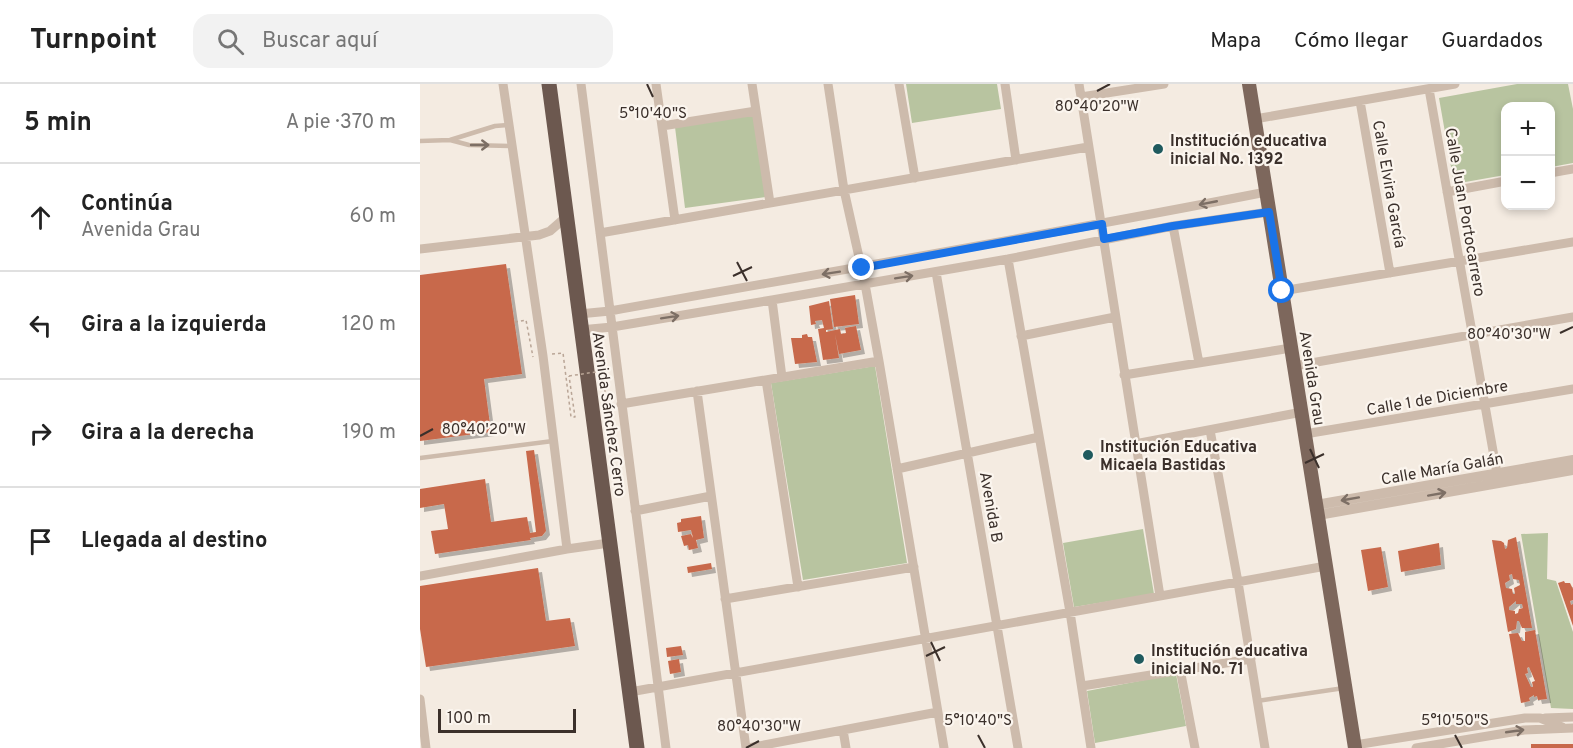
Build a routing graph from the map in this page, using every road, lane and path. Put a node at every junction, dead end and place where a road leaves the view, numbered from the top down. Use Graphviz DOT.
graph roads {
  1 [pos="503,84"];
  2 [pos="549,84"];
  3 [pos="580,84"];
  4 [pos="656,84"];
  5 [pos="752,84"];
  6 [pos="828,84"];
  7 [pos="898,84"];
  8 [pos="1005,84"];
  9 [pos="1079,84"];
  10 [pos="1164,84"];
  11 [pos="1249,84"];
  12 [pos="1455,84"];
  13 [pos="1429,89"];
  14 [pos="1081,97"];
  15 [pos="1360,101"];
  16 [pos="756,111"];
  17 [pos="1255,119"];
  18 [pos="508,125"];
  19 [pos="662,126"];
  20 [pos="450,140"];
  21 [pos="420,141"];
  22 [pos="511,146"];
  23 [pos="1088,147"];
  24 [pos="1016,160"];
  25 [pos="1573,169"];
  26 [pos="1555,172"];
  27 [pos="915,177"];
  28 [pos="1501,182"];
  29 [pos="844,190"];
  30 [pos="1266,192"];
  31 [pos="1447,192"];
  32 [pos="770,203"];
  33 [pos="1269,212"];
  34 [pos="566,217"];
  35 [pos="675,220"];
  36 [pos="1102,224"];
  37 [pos="1173,226"];
  38 [pos="600,233"];
  39 [pos="526,237"];
  40 [pos="1104,239"];
  41 [pos="1573,242"];
  42 [pos="420,249"];
  43 [pos="1008,259"];
  44 [pos="1459,261"];
  45 [pos="862,268"];
  46 [pos="936,272"];
  47 [pos="1390,273"];
  48 [pos="865,284"];
  49 [pos="1282,291"];
  50 [pos="772,300"];
  51 [pos="610,311"];
  52 [pos="579,314"];
  53 [pos="1115,317"];
  54 [pos="1573,317"];
  55 [pos="612,327"];
  56 [pos="580,330"];
  57 [pos="1472,335"];
  58 [pos="1021,336"];
  59 [pos="1291,348"];
  60 [pos="563,353"];
  61 [pos="879,361"];
  62 [pos="1199,363"];
  63 [pos="1294,366"];
  64 [pos="1124,375"];
  65 [pos="782,377"];
  66 [pos="766,380"];
  67 [pos="1573,389"];
  68 [pos="697,391"];
  69 [pos="621,404"];
  70 [pos="1484,404"];
  71 [pos="613,411"];
  72 [pos="1302,412"];
  73 [pos="1210,430"];
  74 [pos="1305,434"];
  75 [pos="1039,437"];
  76 [pos="553,441"];
  77 [pos="1136,444"];
  78 [pos="968,453"];
  79 [pos="420,458"];
  80 [pos="1573,460"];
  81 [pos="897,470"];
  82 [pos="1573,470"];
  83 [pos="1498,478"];
  84 [pos="711,496"];
  85 [pos="1317,510"];
  86 [pos="635,511"];
  87 [pos="609,543"];
  88 [pos="567,549"];
  89 [pos="1326,566"];
  90 [pos="914,567"];
  91 [pos="420,576"];
  92 [pos="1238,582"];
  93 [pos="798,586"];
  94 [pos="1160,596"];
  95 [pos="725,599"];
  96 [pos="1070,612"];
  97 [pos="997,626"];
  98 [pos="926,639"];
  99 [pos="1251,659"];
  100 [pos="1180,669"];
  101 [pos="736,673"];
  102 [pos="1082,686"];
  103 [pos="658,687"];
  104 [pos="1346,687"];
  105 [pos="630,692"];
  106 [pos="420,699"];
  107 [pos="1257,701"];
  108 [pos="938,712"];
  109 [pos="1573,717"];
  110 [pos="1540,718"];
  111 [pos="1562,727"];
  112 [pos="1573,728"];
  113 [pos="843,730"];
  114 [pos="1376,745"];
  115 [pos="635,746"];
  116 [pos="1355,746"];
  117 [pos="426,748"];
  118 [pos="666,748"];
  119 [pos="747,748"];
  120 [pos="846,748"];
  121 [pos="944,748"];
  122 [pos="1018,748"];
  123 [pos="1091,748"];
  124 [pos="1195,748"];
  125 [pos="1265,748"];
  126 [pos="1416,748"];
  1 -- 18 [label="street"];
  2 -- 34 [label="highway, Avenida Sánchez Cerro"];
  3 -- 38 [label="street"];
  4 -- 19 [label="street"];
  5 -- 16 [label="street"];
  6 -- 29 [label="street"];
  7 -- 27 [label="street"];
  8 -- 24 [label="street"];
  9 -- 14 [label="street"];
  10 -- 14 [label="street"];
  11 -- 17 [label="main road, Avenida Grau"];
  12 -- 13 [label="street"];
  13 -- 15 [label="street"];
  13 -- 31 [label="street, Calle Juan Portocarrero"];
  14 -- 23 [label="street"];
  15 -- 17 [label="street"];
  15 -- 47 [label="street, Calle Elvira García"];
  16 -- 19 [label="street"];
  16 -- 32 [label="street"];
  17 -- 30 [label="main road, Avenida Grau"];
  18 -- 20 [label="lane"];
  18 -- 22 [label="street"];
  19 -- 35 [label="street"];
  20 -- 21 [label="lane"];
  20 -- 22 [label="lane, one-way"];
  22 -- 39 [label="street"];
  23 -- 24 [label="street"];
  23 -- 36 [label="street"];
  24 -- 27 [label="street"];
  25 -- 26 [label="street"];
  27 -- 29 [label="street"];
  28 -- 31 [label="street"];
  29 -- 32 [label="street"];
  29 -- 45 [label="street"];
  30 -- 33 [label="main road, Avenida Grau"];
  30 -- 36 [label="street, one-way"];
  31 -- 44 [label="street, Calle Juan Portocarrero"];
  32 -- 35 [label="street"];
  33 -- 37 [label="street"];
  33 -- 49 [label="main road, Avenida Grau"];
  34 -- 39 [label="street"];
  34 -- 52 [label="highway, Avenida Sánchez Cerro"];
  35 -- 38 [label="street"];
  36 -- 40 [label="street"];
  36 -- 45 [label="street"];
  37 -- 40 [label="street"];
  37 -- 62 [label="street"];
  38 -- 51 [label="street"];
  39 -- 42 [label="street"];
  39 -- 76 [label="street"];
  40 -- 43 [label="street"];
  40 -- 53 [label="street"];
  41 -- 44 [label="street"];
  43 -- 46 [label="street"];
  43 -- 58 [label="street"];
  44 -- 47 [label="street"];
  44 -- 57 [label="street, Calle Juan Portocarrero"];
  45 -- 48 [label="street"];
  45 -- 51 [label="street, one-way"];
  48 -- 46 [label="street, one-way"];
  46 -- 78 [label="street, Avenida B"];
  47 -- 49 [label="street"];
  48 -- 50 [label="street"];
  48 -- 61 [label="street"];
  49 -- 59 [label="main road, Avenida Grau"];
  55 -- 50 [label="street, one-way"];
  50 -- 65 [label="street"];
  51 -- 52 [label="street"];
  51 -- 55 [label="street"];
  52 -- 56 [label="highway, Avenida Sánchez Cerro"];
  53 -- 58 [label="street"];
  53 -- 64 [label="street"];
  54 -- 57 [label="street"];
  55 -- 56 [label="street"];
  55 -- 69 [label="street"];
  56 -- 87 [label="highway, Avenida Sánchez Cerro"];
  57 -- 63 [label="street"];
  57 -- 70 [label="street, Calle Juan Portocarrero"];
  58 -- 75 [label="street"];
  59 -- 62 [label="street"];
  59 -- 63 [label="main road, Avenida Grau"];
  60 -- 71 [label="path, bridge"];
  61 -- 65 [label="street"];
  61 -- 81 [label="street"];
  62 -- 64 [label="street"];
  63 -- 72 [label="main road, Avenida Grau"];
  64 -- 77 [label="street"];
  65 -- 66 [label="street"];
  66 -- 68 [label="street"];
  66 -- 93 [label="street"];
  67 -- 70 [label="street, Calle 1 de Diciembre"];
  68 -- 69 [label="street"];
  68 -- 84 [label="street"];
  69 -- 86 [label="street"];
  70 -- 74 [label="street, Calle 1 de Diciembre"];
  70 -- 83 [label="street, Calle Juan Portocarrero"];
  72 -- 73 [label="street"];
  72 -- 74 [label="main road, Avenida Grau"];
  73 -- 77 [label="street"];
  73 -- 92 [label="street"];
  74 -- 85 [label="main road, Avenida Grau"];
  75 -- 78 [label="street"];
  75 -- 96 [label="street"];
  76 -- 79 [label="lane"];
  76 -- 88 [label="street"];
  77 -- 94 [label="street"];
  78 -- 81 [label="street"];
  78 -- 97 [label="street, Avenida B"];
  80 -- 83 [label="street, Calle María Galán"];
  81 -- 90 [label="street"];
  82 -- 83 [label="street, Calle María Galán"];
  83 -- 85 [label="street, Calle María Galán"];
  84 -- 86 [label="street"];
  84 -- 95 [label="street"];
  85 -- 89 [label="main road, Avenida Grau"];
  86 -- 103 [label="street"];
  87 -- 88 [label="street"];
  87 -- 105 [label="highway, Avenida Sánchez Cerro"];
  88 -- 91 [label="street"];
  89 -- 92 [label="street"];
  89 -- 104 [label="main road, Avenida Grau"];
  90 -- 93 [label="street"];
  90 -- 98 [label="street"];
  92 -- 94 [label="street"];
  92 -- 99 [label="street"];
  93 -- 95 [label="street"];
  94 -- 96 [label="street"];
  95 -- 101 [label="street"];
  96 -- 97 [label="street"];
  96 -- 102 [label="street"];
  97 -- 98 [label="street"];
  97 -- 122 [label="street, Avenida B"];
  98 -- 101 [label="street"];
  98 -- 108 [label="street"];
  99 -- 100 [label="street"];
  99 -- 107 [label="street"];
  100 -- 102 [label="street"];
  100 -- 124 [label="street"];
  101 -- 103 [label="street"];
  101 -- 119 [label="street"];
  102 -- 123 [label="street"];
  103 -- 105 [label="street"];
  103 -- 118 [label="street"];
  104 -- 107 [label="lane"];
  104 -- 116 [label="main road, Avenida Grau"];
  105 -- 115 [label="highway, Avenida Sánchez Cerro"];
  106 -- 117 [label="street"];
  107 -- 125 [label="street"];
  108 -- 113 [label="street"];
  108 -- 121 [label="street"];
  109 -- 110 [label="street"];
  110 -- 111 [label="street"];
  110 -- 114 [label="street"];
  111 -- 112 [label="street"];
  126 -- 111 [label="street, one-way"];
  113 -- 119 [label="street"];
  113 -- 120 [label="street"];
  114 -- 116 [label="street"];
}
